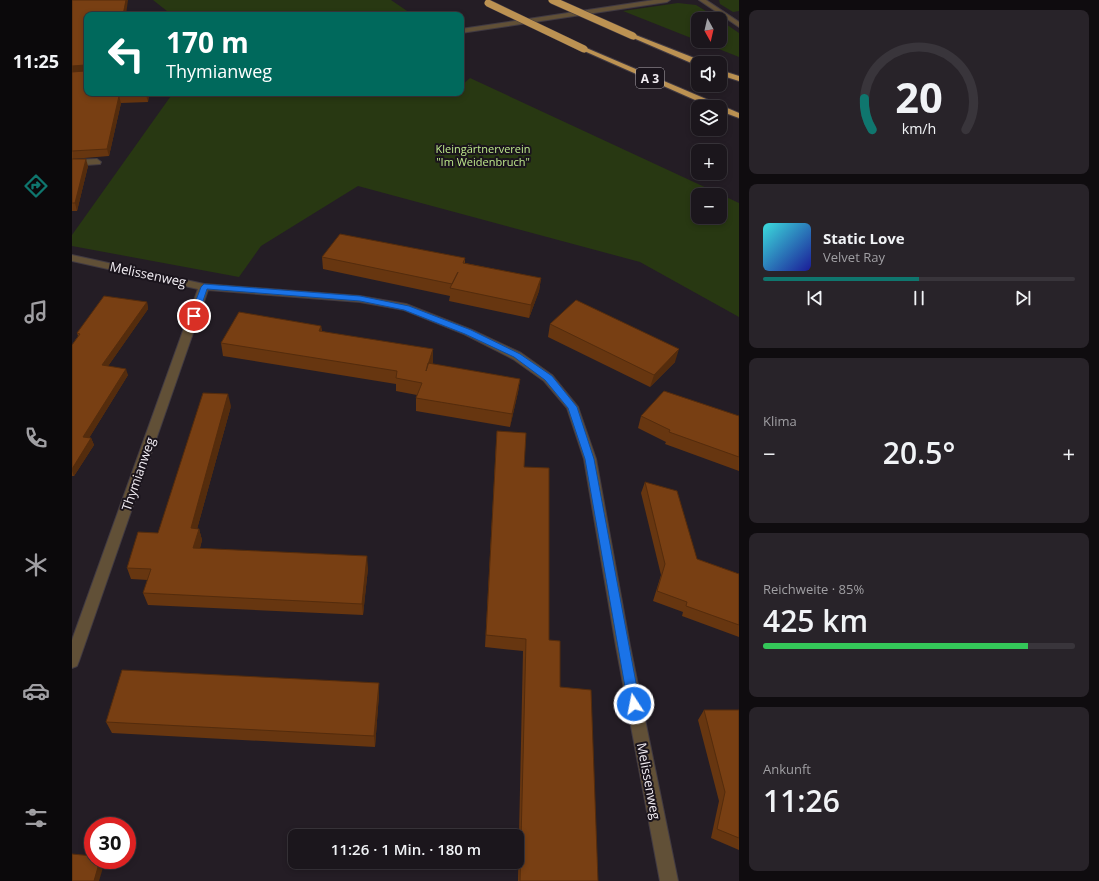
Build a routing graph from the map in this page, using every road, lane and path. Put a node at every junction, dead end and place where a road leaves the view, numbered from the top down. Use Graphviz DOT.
graph roads {
  1 [pos="552,0"];
  2 [pos="667,0"];
  3 [pos="702,0"];
  4 [pos="485,2"];
  5 [pos="739,25"];
  6 [pos="464,31"];
  7 [pos="691,60"];
  8 [pos="727,75"];
  9 [pos="739,79"];
  10 [pos="701,100"];
  11 [pos="727,111"];
  12 [pos="739,116"];
  13 [pos="97,162"];
  14 [pos="72,163"];
  15 [pos="72,258"];
  16 [pos="204,287"];
  17 [pos="72,661"];
  18 [pos="669,881"];
  1 -- 7 [label="highway, A 3, bridge"];
  2 -- 6 [label="street"];
  3 -- 5 [label="street"];
  4 -- 10 [label="highway, A 3, bridge"];
  8 -- 9 [label="highway"];
  11 -- 12 [label="highway, A 3"];
  13 -- 14 [label="street"];
  15 -- 16 [label="street, Melissenweg"];
  16 -- 17 [label="street, Thymianweg"];
  16 -- 18 [label="street, Melissenweg"];
}
